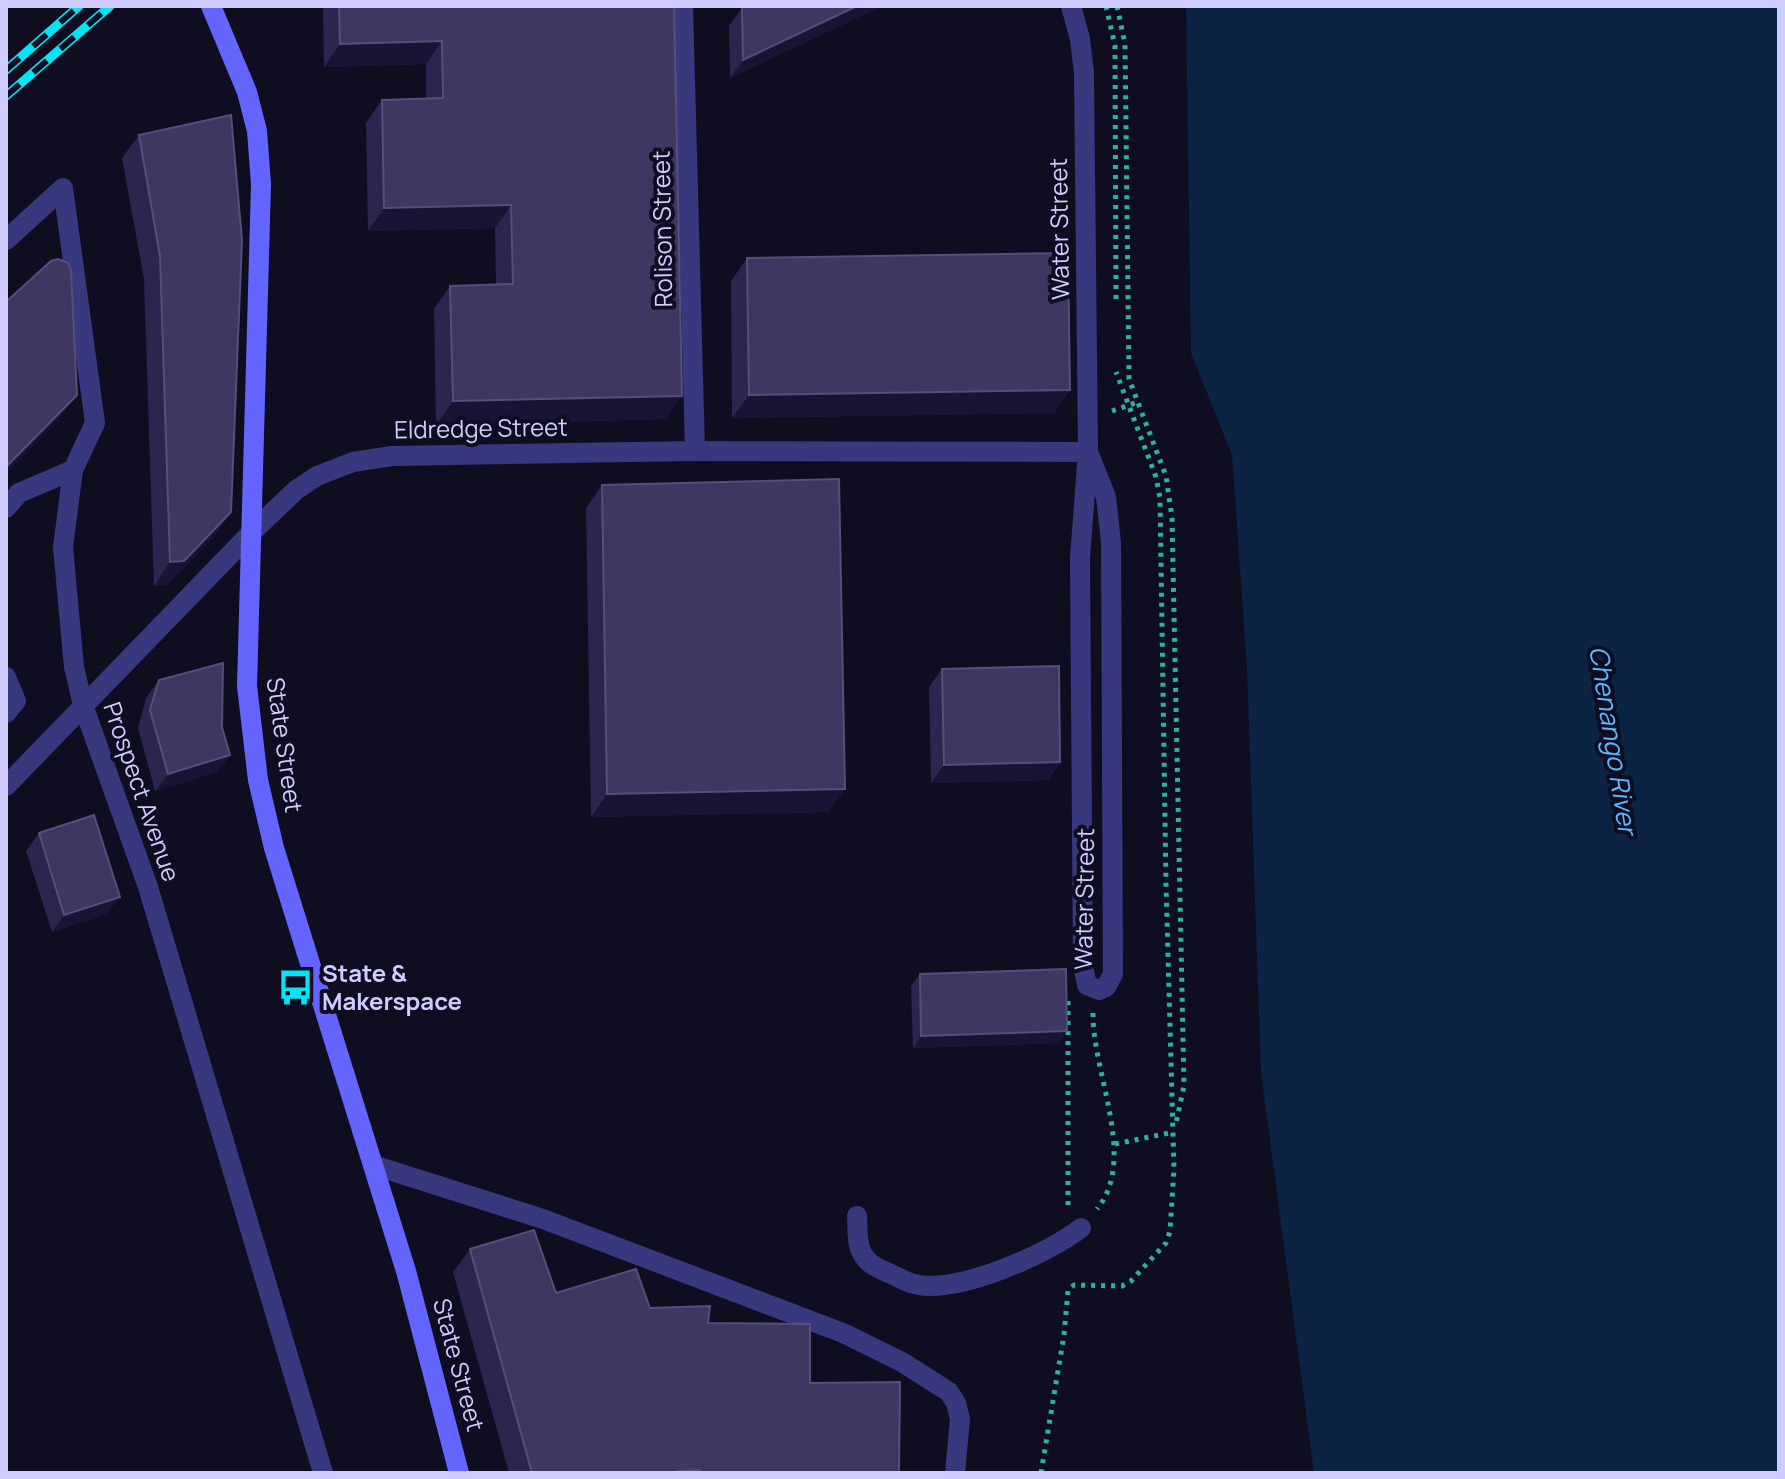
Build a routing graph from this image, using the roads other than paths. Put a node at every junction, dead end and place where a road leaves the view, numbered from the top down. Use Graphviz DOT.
graph roads {
  1 [pos="211,6"];
  2 [pos="683,6"];
  3 [pos="1071,6"];
  4 [pos="6,240"];
  5 [pos="695,451"];
  6 [pos="1088,452"];
  7 [pos="73,470"];
  8 [pos="6,508"];
  9 [pos="251,533"];
  10 [pos="6,677"];
  11 [pos="83,705"];
  12 [pos="6,713"];
  13 [pos="6,786"];
  14 [pos="373,1165"];
  15 [pos="857,1216"];
  16 [pos="1081,1228"];
  17 [pos="323,1473"];
  18 [pos="459,1473"];
  19 [pos="955,1473"];
  1 -- 9 [label="street, State Street"];
  2 -- 5 [label="street, Rolison Street"];
  3 -- 6 [label="street, Water Street"];
  4 -- 7 [label="street, Prospect Avenue"];
  5 -- 6 [label="street, Eldredge Street"];
  5 -- 9 [label="street, Eldredge Street"];
  6 -- 6 [label="street, Water Street"];
  7 -- 8 [label="street"];
  7 -- 11 [label="street, Prospect Avenue"];
  9 -- 11 [label="street, Eldredge Street"];
  9 -- 14 [label="street, State Street"];
  10 -- 12 [label="street"];
  11 -- 13 [label="street, Eldredge Street"];
  11 -- 17 [label="street, Prospect Avenue"];
  14 -- 18 [label="street, State Street"];
  14 -- 19 [label="street"];
  15 -- 16 [label="street"];
}
